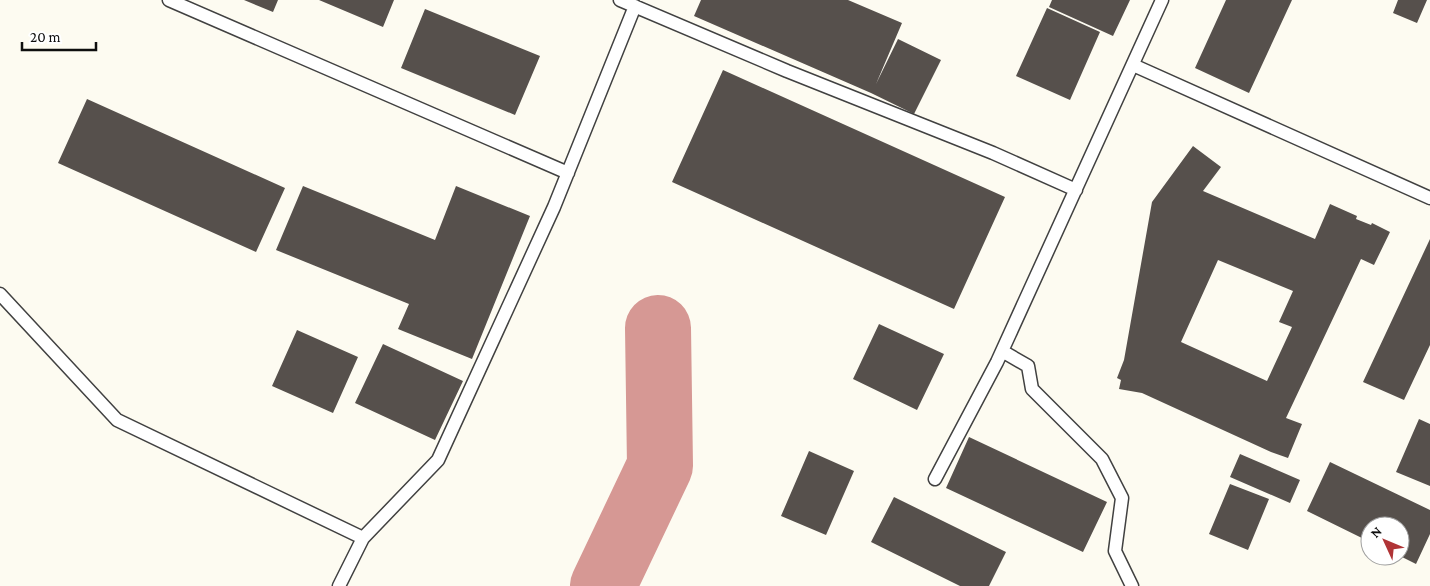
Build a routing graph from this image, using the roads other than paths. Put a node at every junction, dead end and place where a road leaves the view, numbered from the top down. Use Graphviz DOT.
graph roads {
  1 [pos="169,0"];
  2 [pos="620,0"];
  3 [pos="1162,0"];
  4 [pos="634,6"];
  5 [pos="1133,65"];
  6 [pos="568,173"];
  7 [pos="1076,190"];
  8 [pos="1430,198"];
  9 [pos="0,294"];
  10 [pos="1002,351"];
  11 [pos="935,479"];
  12 [pos="363,538"];
  13 [pos="339,586"];
  14 [pos="1132,586"];
  1 -- 6 [label="lane"];
  2 -- 4 [label="lane"];
  3 -- 5 [label="lane"];
  4 -- 6 [label="lane"];
  4 -- 7 [label="lane"];
  5 -- 7 [label="lane"];
  5 -- 8 [label="lane"];
  6 -- 12 [label="lane"];
  7 -- 10 [label="lane"];
  9 -- 12 [label="lane"];
  10 -- 11 [label="lane"];
  10 -- 14 [label="lane"];
  12 -- 13 [label="lane"];
}
